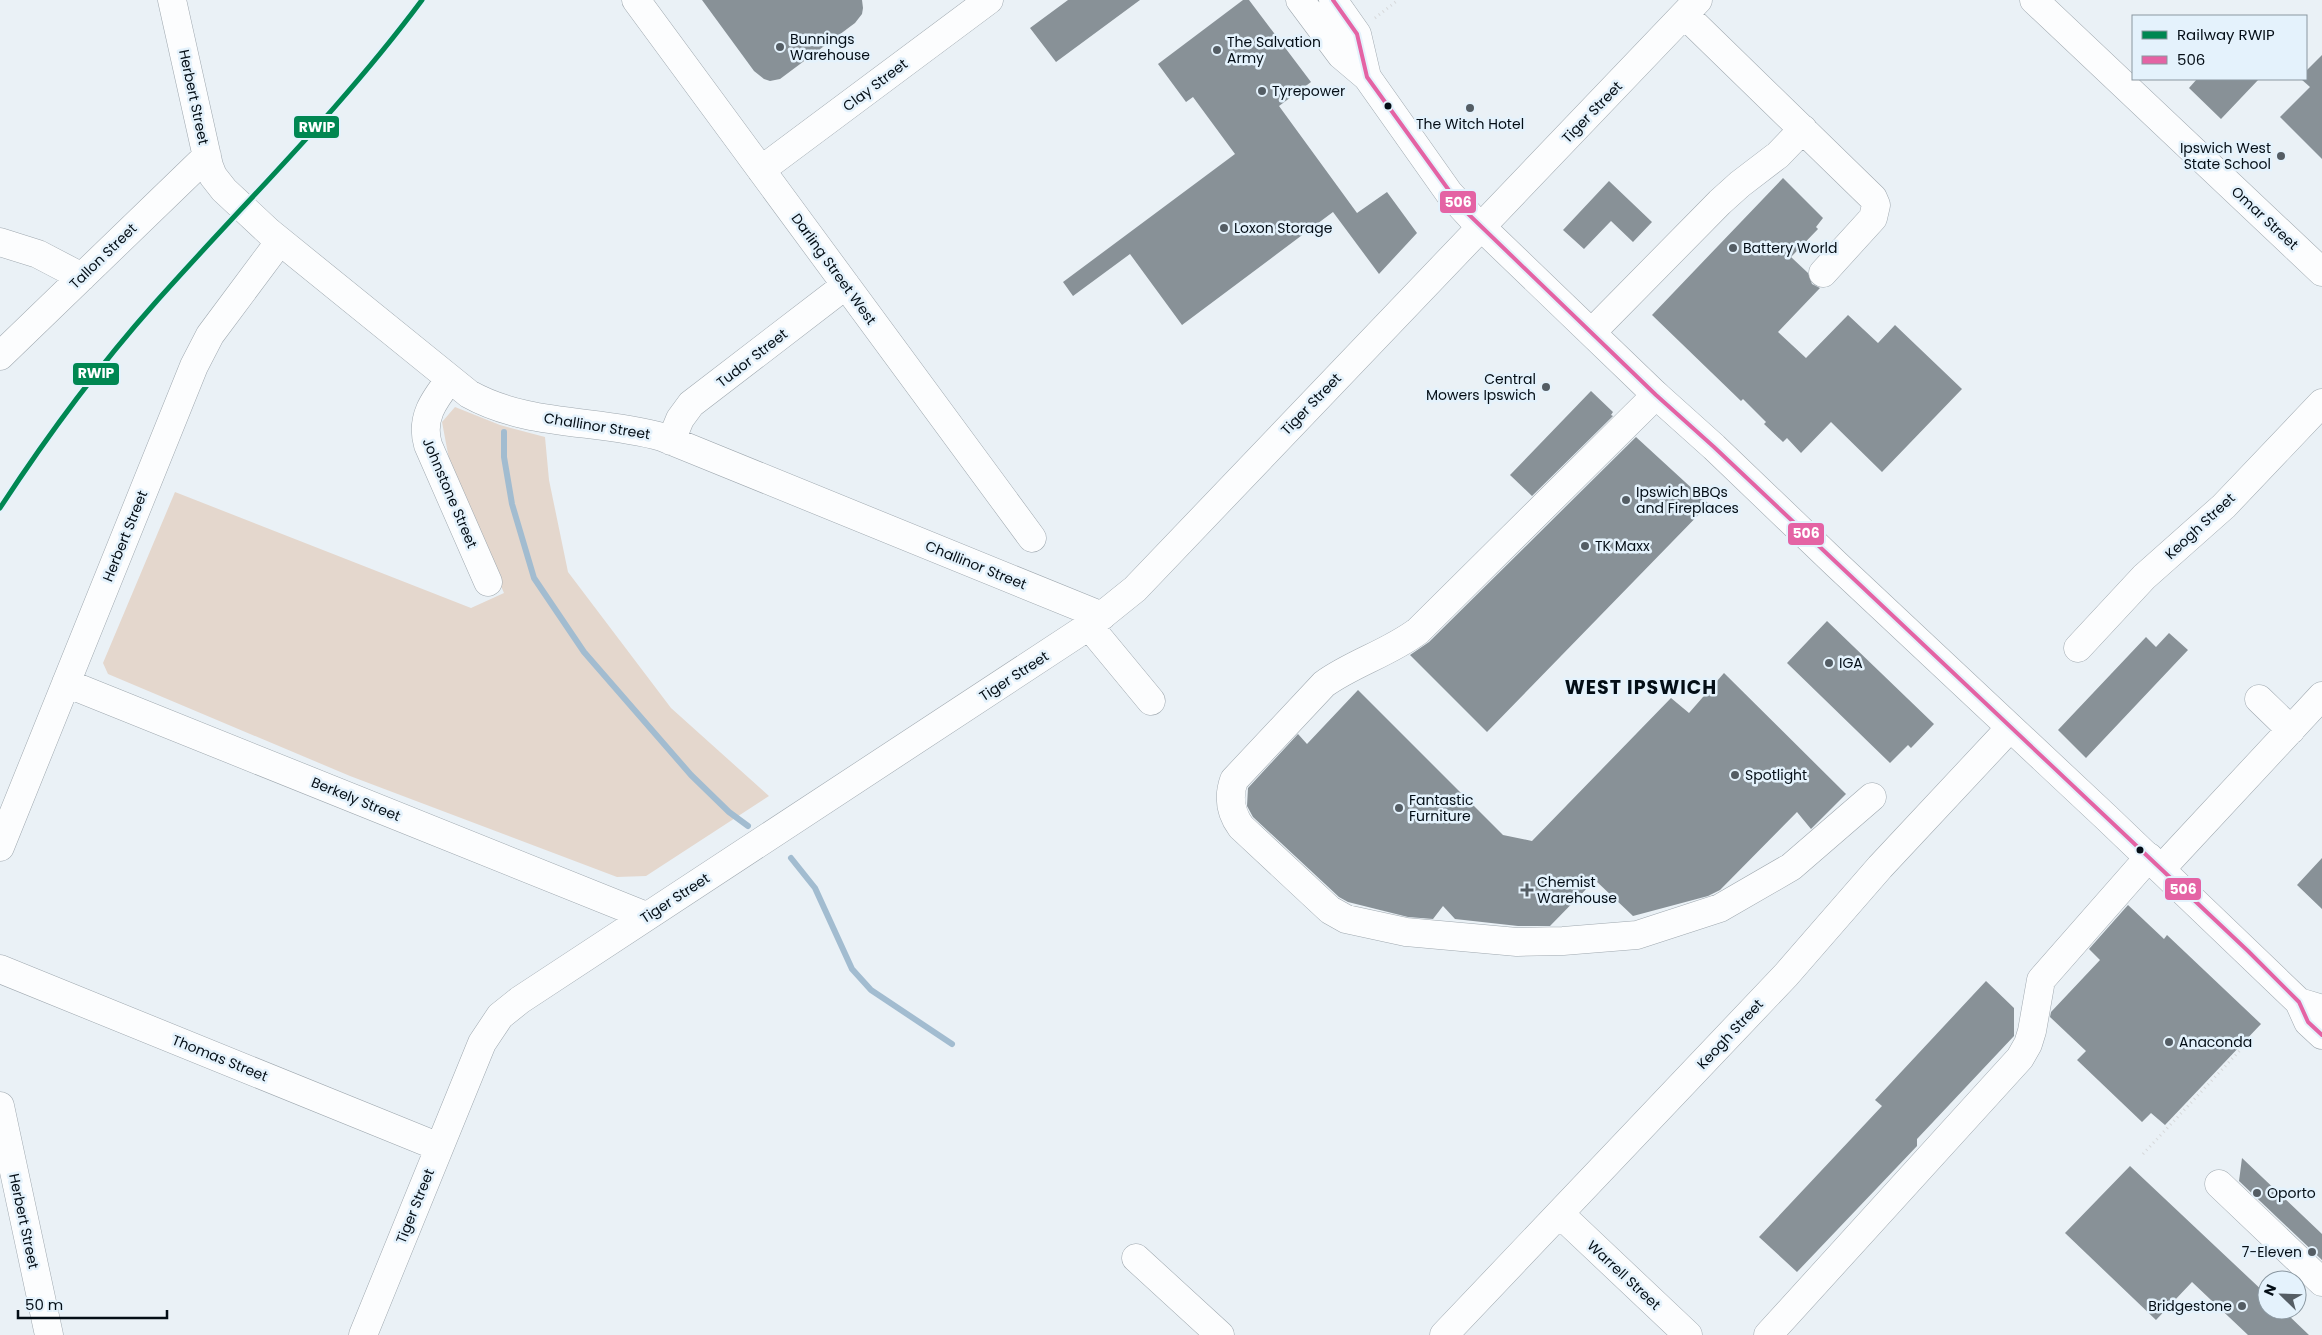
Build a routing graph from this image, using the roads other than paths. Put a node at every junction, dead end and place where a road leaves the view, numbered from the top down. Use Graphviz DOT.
graph roads {
  1 [pos="172,0"];
  2 [pos="636,0"];
  3 [pos="989,0"];
  4 [pos="1300,0"];
  5 [pos="1333,0"];
  6 [pos="2034,0"];
  7 [pos="1691,7"];
  8 [pos="1367,77"];
  9 [pos="1803,129"];
  10 [pos="206,156"];
  11 [pos="761,170"];
  12 [pos="224,190"];
  13 [pos="1481,226"];
  14 [pos="275,236"];
  15 [pos="0,242"];
  16 [pos="1823,272"];
  17 [pos="2322,272"];
  18 [pos="82,276"];
  19 [pos="846,285"];
  20 [pos="1592,332"];
  21 [pos="0,356"];
  22 [pos="450,379"];
  23 [pos="1656,395"];
  24 [pos="2322,403"];
  25 [pos="671,440"];
  26 [pos="1032,538"];
  27 [pos="488,582"];
  28 [pos="1096,621"];
  29 [pos="2078,648"];
  30 [pos="66,683"];
  31 [pos="2322,696"];
  32 [pos="2259,699"];
  33 [pos="1151,701"];
  34 [pos="2010,728"];
  35 [pos="2290,730"];
  36 [pos="1872,797"];
  37 [pos="0,847"];
  38 [pos="2155,863"];
  39 [pos="646,916"];
  40 [pos="0,970"];
  41 [pos="2311,1005"];
  42 [pos="2322,1035"];
  43 [pos="0,1106"];
  44 [pos="439,1147"];
  45 [pos="2219,1184"];
  46 [pos="1560,1214"];
  47 [pos="1136,1258"];
  48 [pos="2322,1282"];
  49 [pos="49,1335"];
  50 [pos="363,1335"];
  51 [pos="1220,1335"];
  52 [pos="1444,1335"];
  53 [pos="1688,1335"];
  54 [pos="1768,1335"];
  1 -- 10 [label="street, Herbert Street"];
  2 -- 11 [label="street, Darling Street West"];
  3 -- 11 [label="street, Clay Street"];
  4 -- 8 [label="street"];
  5 -- 8 [label="street"];
  6 -- 17 [label="street, Omar Street"];
  7 -- 9 [label="street"];
  7 -- 13 [label="street, Tiger Street"];
  8 -- 13 [label="street"];
  9 -- 16 [label="street"];
  9 -- 20 [label="street"];
  10 -- 12 [label="street, Herbert Street"];
  10 -- 18 [label="street, Tallon Street"];
  11 -- 19 [label="street, Darling Street West"];
  12 -- 14 [label="street, Challinor Street"];
  13 -- 20 [label="street"];
  13 -- 28 [label="street, Tiger Street"];
  14 -- 22 [label="street, Challinor Street"];
  14 -- 30 [label="street, Herbert Street"];
  15 -- 18 [label="street"];
  18 -- 21 [label="street, Tallon Street"];
  19 -- 25 [label="street, Tudor Street"];
  19 -- 26 [label="street, Darling Street West"];
  20 -- 23 [label="street"];
  22 -- 25 [label="street, Challinor Street"];
  22 -- 27 [label="street, Johnstone Street"];
  23 -- 34 [label="street"];
  23 -- 36 [label="street"];
  24 -- 29 [label="street, Keogh Street"];
  25 -- 28 [label="street, Challinor Street"];
  28 -- 33 [label="street"];
  28 -- 39 [label="street, Tiger Street"];
  30 -- 37 [label="street, Herbert Street"];
  30 -- 39 [label="street, Berkely Street"];
  31 -- 35 [label="street"];
  32 -- 35 [label="street"];
  34 -- 38 [label="street"];
  34 -- 46 [label="street, Keogh Street"];
  35 -- 38 [label="street"];
  38 -- 41 [label="street"];
  38 -- 54 [label="street"];
  39 -- 44 [label="street, Tiger Street"];
  40 -- 44 [label="street, Thomas Street"];
  41 -- 42 [label="street"];
  43 -- 49 [label="street, Herbert Street"];
  44 -- 50 [label="street, Tiger Street"];
  45 -- 48 [label="street"];
  46 -- 52 [label="street, Keogh Street"];
  46 -- 53 [label="street, Warrell Street"];
  47 -- 51 [label="street"];
}
